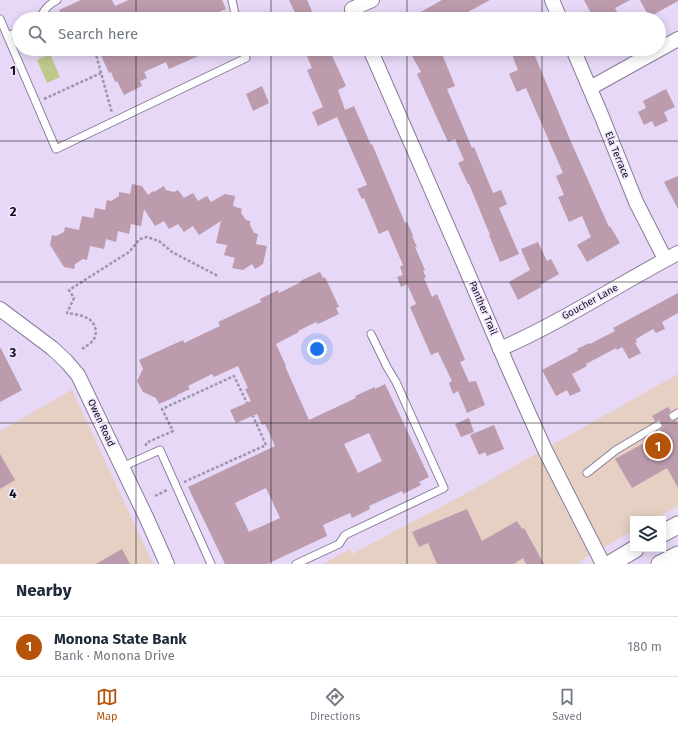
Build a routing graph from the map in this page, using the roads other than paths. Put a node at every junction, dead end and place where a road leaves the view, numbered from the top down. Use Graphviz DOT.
graph roads {
  1 [pos="57,0"];
  2 [pos="232,0"];
  3 [pos="372,0"];
  4 [pos="552,0"];
  5 [pos="352,10"];
  6 [pos="42,12"];
  7 [pos="235,12"];
  8 [pos="557,12"];
  9 [pos="0,19"];
  10 [pos="12,34"];
  11 [pos="8,36"];
  12 [pos="678,39"];
  13 [pos="12,45"];
  14 [pos="666,46"];
  15 [pos="16,56"];
  16 [pos="246,56"];
  17 [pos="373,56"];
  18 [pos="576,56"];
  19 [pos="647,56"];
  20 [pos="590,88"];
  21 [pos="678,253"];
  22 [pos="665,260"];
  23 [pos="3,316"];
  24 [pos="371,334"];
  25 [pos="500,349"];
  26 [pos="658,425"];
  27 [pos="122,467"];
  28 [pos="587,473"];
  29 [pos="678,524"];
  30 [pos="666,531"];
  31 [pos="631,552"];
  32 [pos="678,555"];
  33 [pos="167,564"];
  34 [pos="211,564"];
  35 [pos="296,564"];
  36 [pos="603,564"];
  37 [pos="610,564"];
  38 [pos="660,564"];
  1 -- 6 [label="lane"];
  2 -- 7 [label="lane"];
  3 -- 5 [label="street"];
  4 -- 8 [label="street"];
  9 -- 11 [label="lane"];
  10 -- 11 [label="lane"];
  11 -- 13 [label="lane"];
  12 -- 14 [label="street"];
  15 -- 16 [label="lane"];
  17 -- 25 [label="street, Panther Trail"];
  18 -- 20 [label="street, Ela Terrace"];
  19 -- 20 [label="street"];
  20 -- 22 [label="street, Ela Terrace"];
  21 -- 22 [label="street, Goucher Lane"];
  22 -- 25 [label="street, Goucher Lane"];
  23 -- 27 [label="street, Owen Road"];
  24 -- 35 [label="lane"];
  25 -- 36 [label="street, Panther Trail"];
  26 -- 28 [label="lane"];
  27 -- 33 [label="street, Owen Road"];
  27 -- 34 [label="lane"];
  29 -- 30 [label="street"];
  31 -- 37 [label="street"];
  32 -- 38 [label="street"];
}
